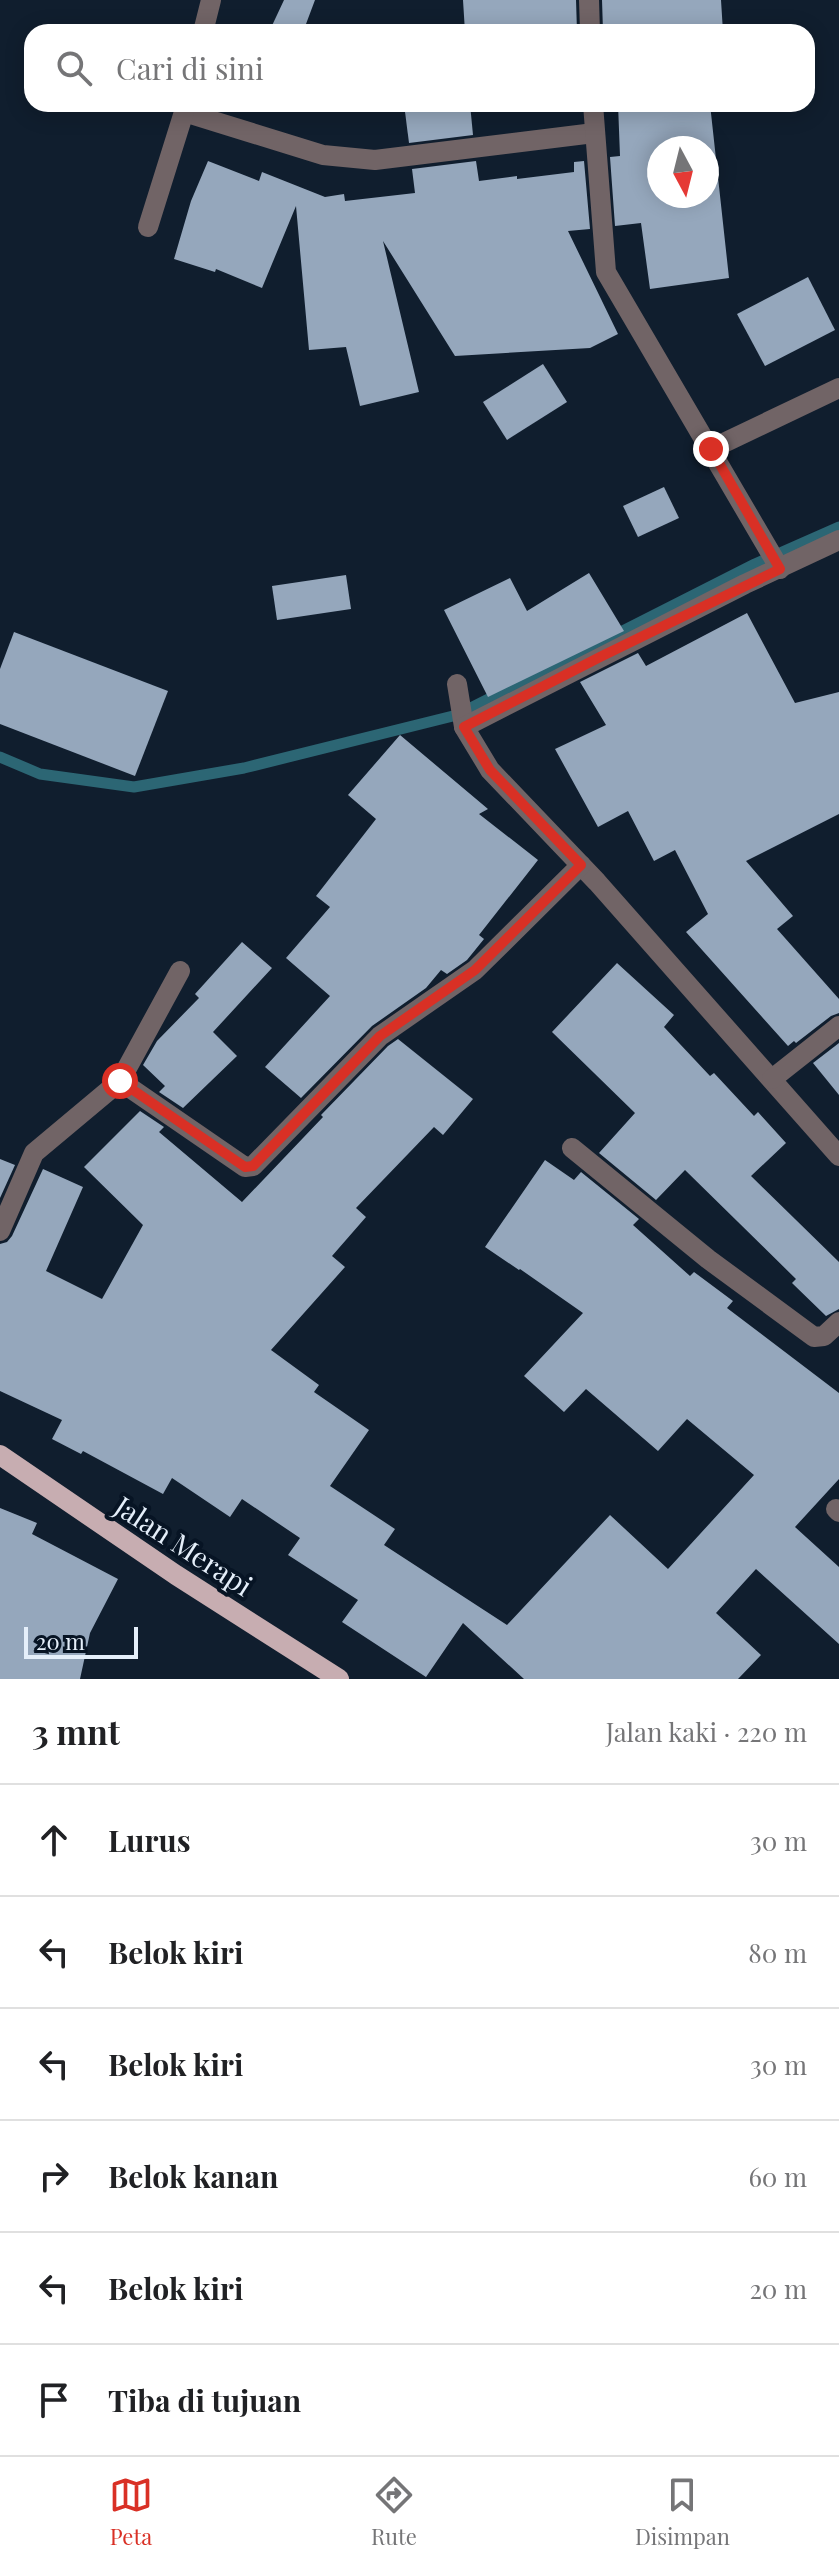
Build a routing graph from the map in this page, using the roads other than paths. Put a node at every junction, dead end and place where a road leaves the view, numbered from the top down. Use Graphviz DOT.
graph roads {
  1 [pos="211,0"];
  2 [pos="589,0"];
  3 [pos="205,24"];
  4 [pos="590,24"];
  5 [pos="184,112"];
  6 [pos="197,112"];
  7 [pos="593,112"];
  8 [pos="594,133"];
  9 [pos="148,227"];
  10 [pos="839,388"];
  11 [pos="711,449"];
  12 [pos="839,541"];
  13 [pos="775,560"];
  14 [pos="457,684"];
  15 [pos="463,723"];
  16 [pos="581,865"];
  17 [pos="180,971"];
  18 [pos="839,1026"];
  19 [pos="772,1079"];
  20 [pos="120,1081"];
  21 [pos="572,1148"];
  22 [pos="839,1156"];
  23 [pos="0,1231"];
  24 [pos="839,1322"];
  25 [pos="0,1455"];
  26 [pos="339,1679"];
  1 -- 3 [label="street"];
  2 -- 4 [label="street"];
  5 -- 9 [label="street"];
  6 -- 8 [label="street"];
  7 -- 8 [label="street"];
  8 -- 11 [label="street"];
  10 -- 11 [label="street"];
  11 -- 13 [label="street"];
  12 -- 13 [label="street"];
  13 -- 15 [label="street"];
  14 -- 15 [label="street"];
  15 -- 16 [label="street"];
  16 -- 19 [label="street"];
  16 -- 20 [label="street"];
  17 -- 20 [label="street"];
  18 -- 19 [label="street"];
  19 -- 22 [label="street"];
  20 -- 23 [label="street"];
  21 -- 24 [label="street"];
  25 -- 26 [label="main road, Jalan Merapi"];
}
